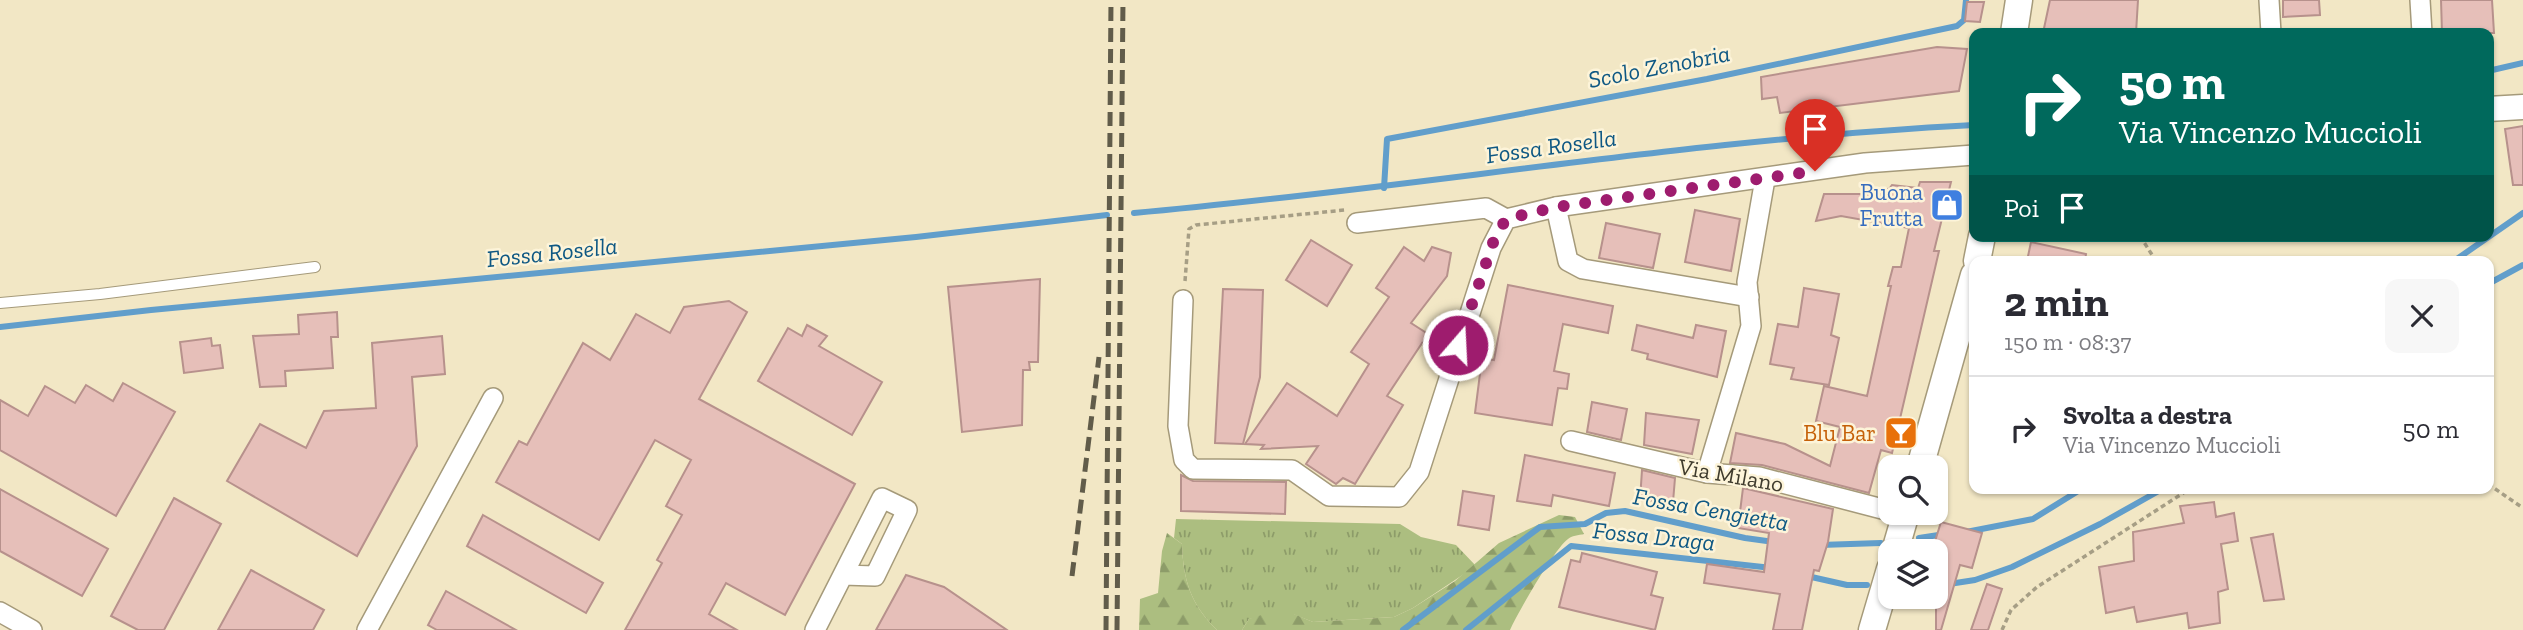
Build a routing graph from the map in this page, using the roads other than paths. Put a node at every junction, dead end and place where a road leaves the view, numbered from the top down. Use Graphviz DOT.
graph roads {
  1 [pos="2019,0"];
  2 [pos="2269,0"];
  3 [pos="2420,0"];
  4 [pos="2015,28"];
  5 [pos="2271,28"];
  6 [pos="2422,28"];
  7 [pos="2523,107"];
  8 [pos="2494,109"];
  9 [pos="1969,155"];
  10 [pos="1765,179"];
  11 [pos="1556,207"];
  12 [pos="1506,219"];
  13 [pos="1357,223"];
  14 [pos="315,267"];
  15 [pos="1969,293"];
  16 [pos="1749,298"];
  17 [pos="1183,300"];
  18 [pos="0,303"];
  19 [pos="492,398"];
  20 [pos="1572,442"];
  21 [pos="1923,455"];
  22 [pos="1707,473"];
  23 [pos="1878,508"];
  24 [pos="843,575"];
  25 [pos="1878,609"];
  26 [pos="0,612"];
  27 [pos="32,630"];
  28 [pos="367,630"];
  29 [pos="815,630"];
  30 [pos="1872,630"];
  1 -- 4 [label="main road"];
  2 -- 5 [label="street"];
  3 -- 6 [label="street"];
  7 -- 8 [label="street"];
  9 -- 10 [label="street"];
  10 -- 11 [label="street"];
  10 -- 16 [label="street"];
  11 -- 12 [label="street"];
  11 -- 16 [label="street"];
  12 -- 13 [label="street"];
  12 -- 17 [label="street"];
  14 -- 18 [label="lane"];
  15 -- 21 [label="main road"];
  16 -- 22 [label="street"];
  19 -- 28 [label="street"];
  20 -- 22 [label="street, Via Milano"];
  22 -- 23 [label="street, Via Milano"];
  24 -- 29 [label="street"];
  25 -- 30 [label="main road"];
  26 -- 27 [label="street"];
}
